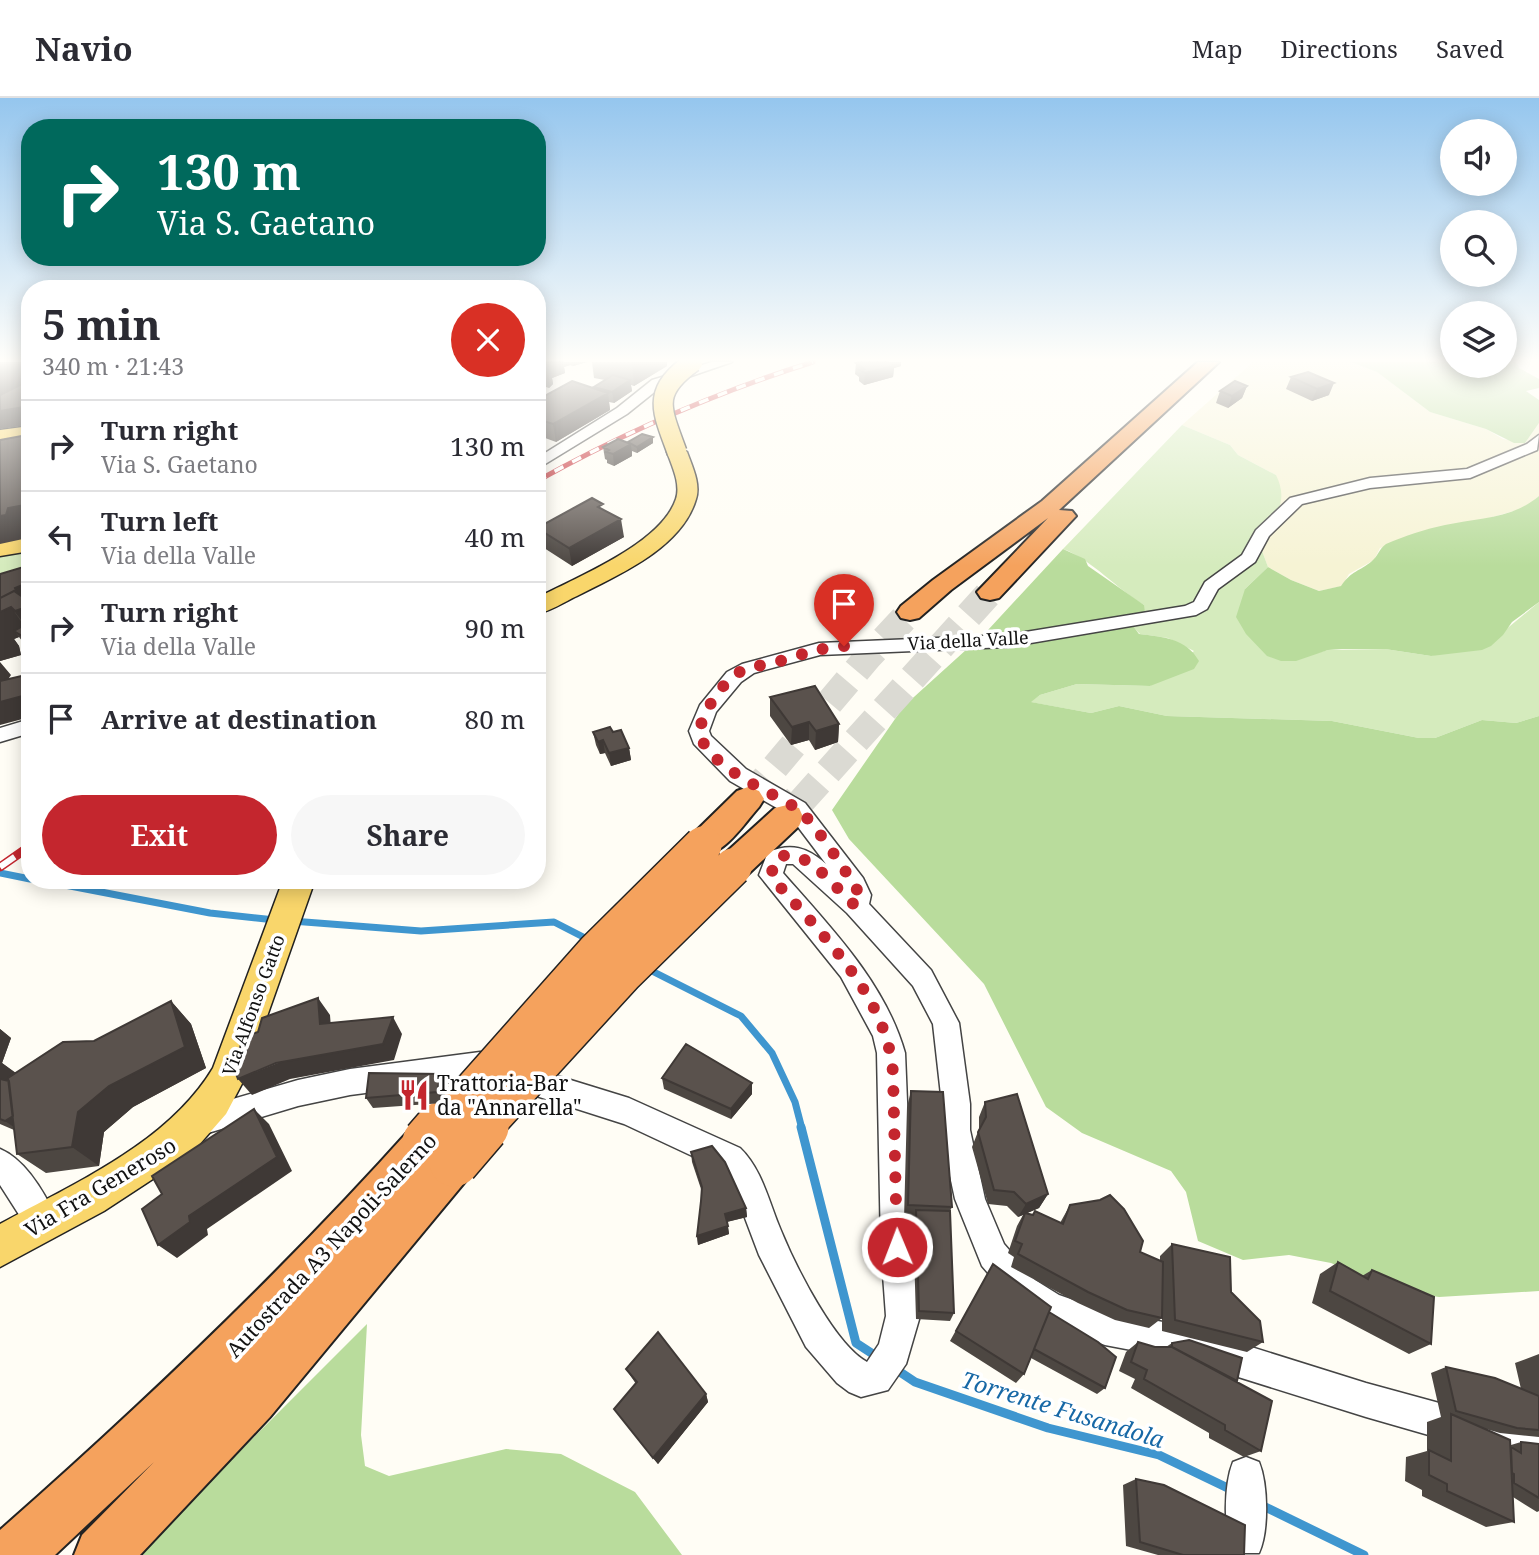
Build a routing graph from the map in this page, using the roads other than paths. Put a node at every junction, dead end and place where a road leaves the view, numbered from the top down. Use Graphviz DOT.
graph roads {
  1 [pos="592,430"];
  2 [pos="669,430"];
  3 [pos="1144,430"];
  4 [pos="21,433"];
  5 [pos="0,436"];
  6 [pos="1539,439"];
  7 [pos="546,459"];
  8 [pos="1059,509"];
  9 [pos="21,546"];
  10 [pos="0,549"];
  11 [pos="990,592"];
  12 [pos="546,602"];
  13 [pos="910,612"];
  14 [pos="21,729"];
  15 [pos="0,735"];
  16 [pos="748,799"];
  17 [pos="787,817"];
  18 [pos="718,856"];
  19 [pos="296,889"];
  20 [pos="856,906"];
  21 [pos="196,1123"];
  22 [pos="0,1164"];
  23 [pos="43,1224"];
  24 [pos="0,1246"];
  25 [pos="239,1379"];
  26 [pos="1539,1445"];
  27 [pos="1246,1475"];
  28 [pos="1246,1539"];
  29 [pos="14,1555"];
  30 [pos="102,1555"];
  1 -- 7 [label="street"];
  2 -- 12 [label="main road, bridge"];
  3 -- 8 [label="highway"];
  4 -- 5 [label="main road"];
  6 -- 20 [label="street, Via della Valle"];
  8 -- 11 [label="highway"];
  8 -- 13 [label="highway"];
  9 -- 10 [label="main road"];
  14 -- 15 [label="street"];
  16 -- 18 [label="highway, Autostrada A3 Napoli-Salerno"];
  17 -- 18 [label="highway, Autostrada A3 Napoli-Salerno"];
  18 -- 25 [label="highway, Autostrada A3 Napoli-Salerno, bridge"];
  19 -- 21 [label="main road, Via Alfonso Gatto"];
  20 -- 21 [label="street"];
  20 -- 26 [label="street"];
  21 -- 23 [label="main road, Via Fra Generoso"];
  22 -- 23 [label="street"];
  23 -- 24 [label="main road, Via Fra Generoso"];
  25 -- 29 [label="highway, Autostrada A3 Napoli-Salerno"];
  25 -- 30 [label="highway, Autostrada A3 Napoli-Salerno"];
  27 -- 28 [label="street"];
}
